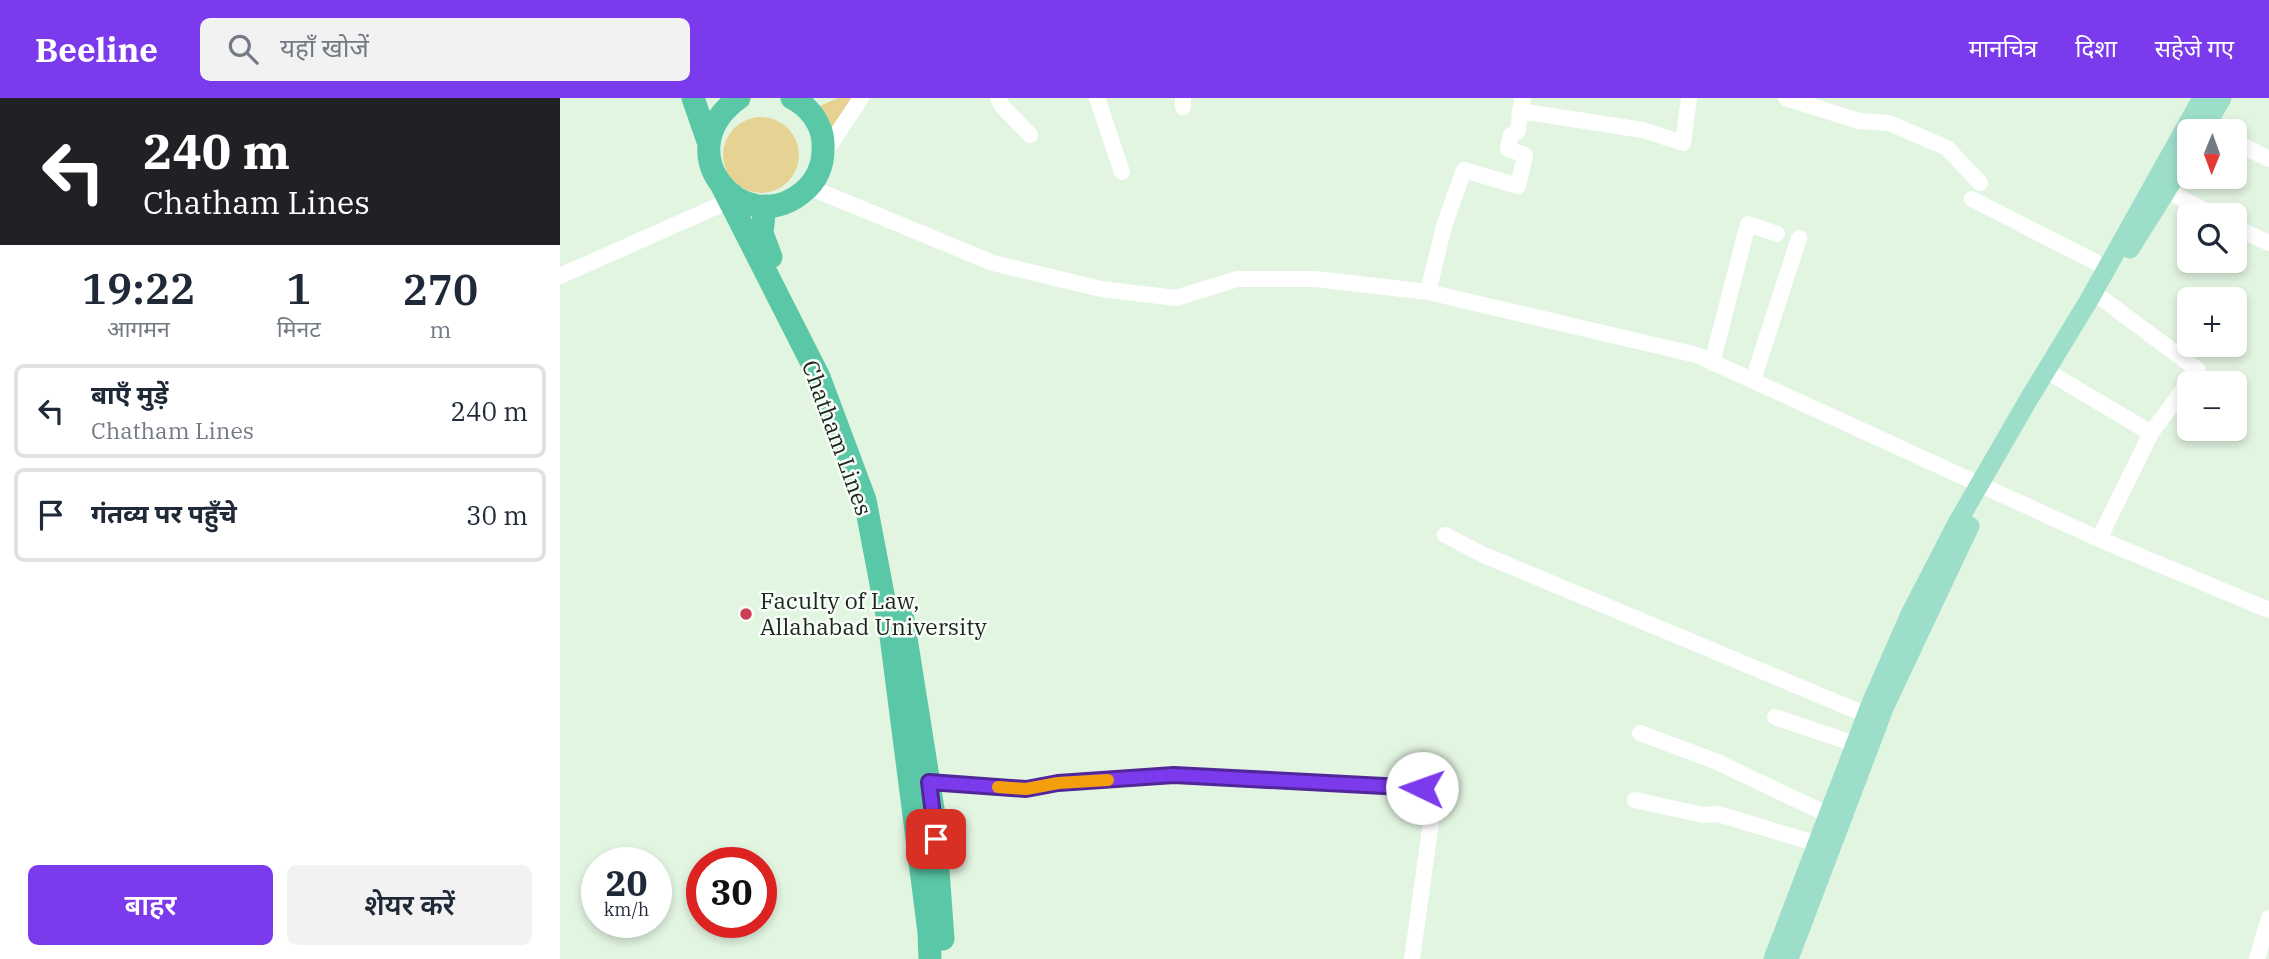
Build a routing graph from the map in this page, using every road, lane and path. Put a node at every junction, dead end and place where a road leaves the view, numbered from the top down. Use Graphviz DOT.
graph roads {
  1 [pos="694,98"];
  2 [pos="739,98"];
  3 [pos="861,98"];
  4 [pos="998,98"];
  5 [pos="1097,98"];
  6 [pos="1689,98"];
  7 [pos="1786,98"];
  8 [pos="2202,98"];
  9 [pos="2222,98"];
  10 [pos="799,99"];
  11 [pos="1522,104"];
  12 [pos="2212,119"];
  13 [pos="1030,135"];
  14 [pos="709,144"];
  15 [pos="2247,148"];
  16 [pos="824,155"];
  17 [pos="2269,159"];
  18 [pos="1122,172"];
  19 [pos="2177,176"];
  20 [pos="1980,183"];
  21 [pos="809,187"];
  22 [pos="2168,191"];
  23 [pos="725,192"];
  24 [pos="1972,199"];
  25 [pos="2190,203"];
  26 [pos="765,206"];
  27 [pos="2247,233"];
  28 [pos="1777,234"];
  29 [pos="1798,239"];
  30 [pos="2269,243"];
  31 [pos="2107,268"];
  32 [pos="560,276"];
  33 [pos="1428,292"];
  34 [pos="2100,297"];
  35 [pos="1712,363"];
  36 [pos="2055,376"];
  37 [pos="1753,380"];
  38 [pos="2151,433"];
  39 [pos="1984,486"];
  40 [pos="1445,535"];
  41 [pos="2099,539"];
  42 [pos="2267,604"];
  43 [pos="1867,715"];
  44 [pos="1775,718"];
  45 [pos="1640,733"];
  46 [pos="1855,744"];
  47 [pos="929,782"];
  48 [pos="1635,800"];
  49 [pos="1829,815"];
  50 [pos="1818,844"];
  51 [pos="2269,918"];
  52 [pos="930,959"];
  53 [pos="944,959"];
  54 [pos="1412,959"];
  55 [pos="1773,959"];
  56 [pos="1789,959"];
  57 [pos="2257,959"];
  1 -- 14 [label="highway, Chatham Lines"];
  2 -- 14 [label="highway"];
  3 -- 16 [label="street"];
  4 -- 13 [label="street"];
  5 -- 18 [label="street"];
  6 -- 11 [label="street"];
  7 -- 20 [label="street"];
  8 -- 31 [label="main road"];
  9 -- 12 [label="main road"];
  10 -- 16 [label="highway"];
  11 -- 33 [label="street"];
  14 -- 23 [label="highway, Chatham Lines"];
  15 -- 17 [label="street"];
  16 -- 21 [label="highway"];
  19 -- 22 [label="main road"];
  21 -- 26 [label="highway"];
  21 -- 33 [label="street"];
  22 -- 25 [label="street"];
  22 -- 34 [label="main road"];
  23 -- 26 [label="highway"];
  23 -- 32 [label="street"];
  23 -- 52 [label="highway, Chatham Lines"];
  24 -- 31 [label="street"];
  26 -- 47 [label="highway, Chatham Lines"];
  27 -- 30 [label="street"];
  28 -- 35 [label="street"];
  29 -- 37 [label="street"];
  31 -- 39 [label="main road"];
  33 -- 35 [label="street"];
  34 -- 36 [label="main road"];
  34 -- 38 [label="street"];
  35 -- 37 [label="street"];
  36 -- 38 [label="street"];
  36 -- 39 [label="main road"];
  37 -- 39 [label="street"];
  38 -- 41 [label="street"];
  39 -- 41 [label="street"];
  39 -- 43 [label="main road"];
  39 -- 56 [label="main road"];
  40 -- 43 [label="street"];
  41 -- 42 [label="street"];
  43 -- 46 [label="main road"];
  44 -- 46 [label="street"];
  45 -- 49 [label="street"];
  46 -- 49 [label="main road"];
  47 -- 53 [label="highway, Chatham Lines"];
  47 -- 54 [label="street"];
  48 -- 50 [label="street"];
  49 -- 50 [label="main road"];
  50 -- 55 [label="main road"];
  51 -- 57 [label="street"];
}
